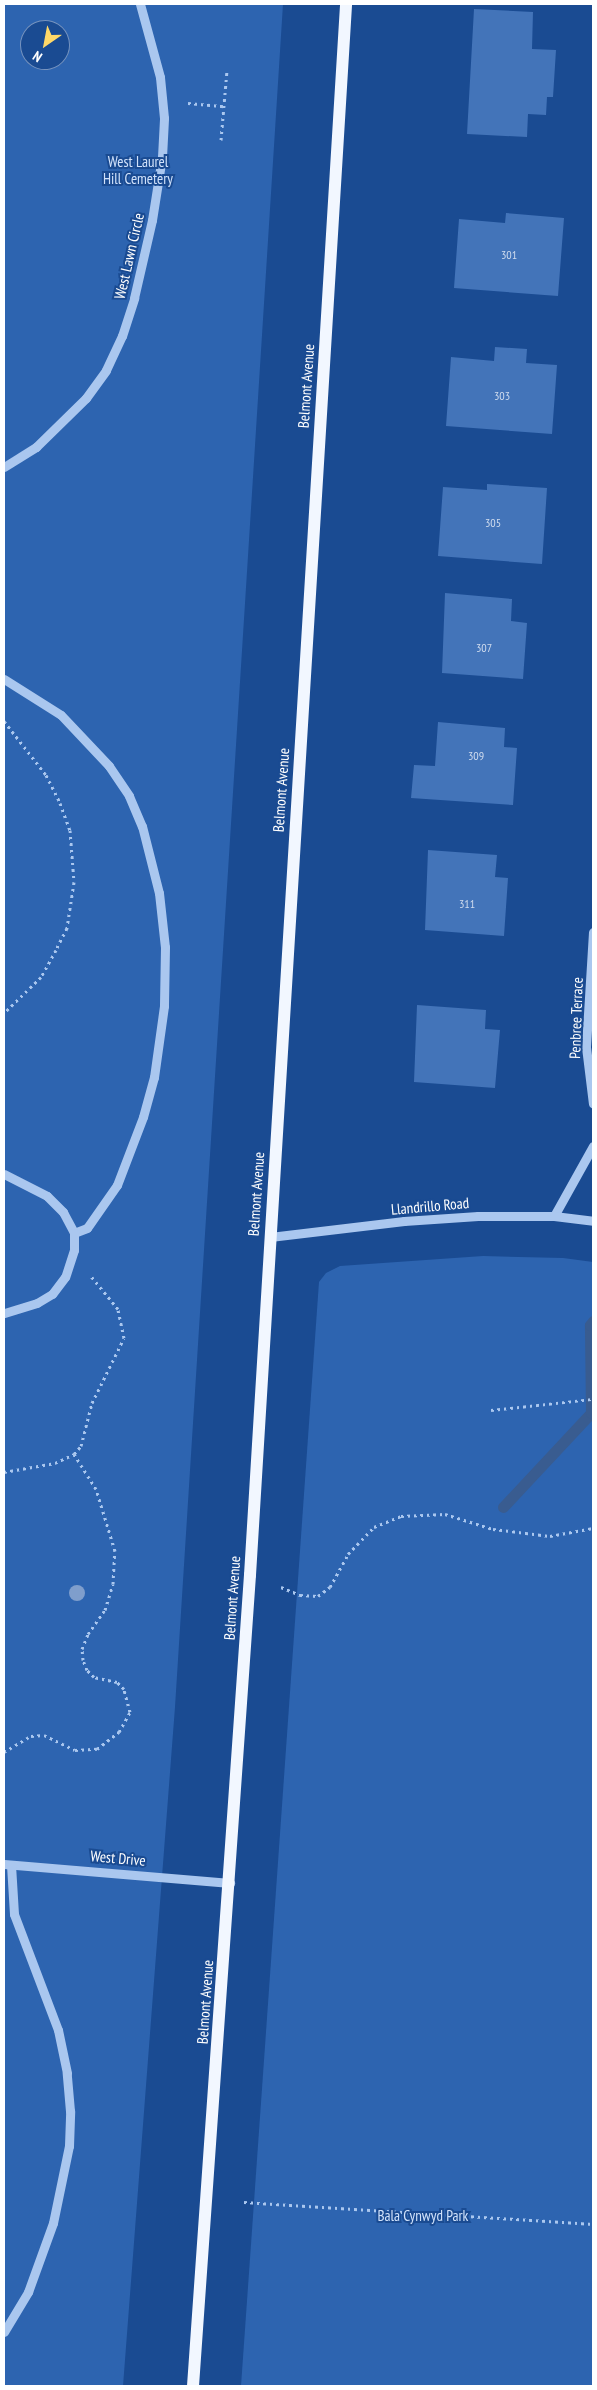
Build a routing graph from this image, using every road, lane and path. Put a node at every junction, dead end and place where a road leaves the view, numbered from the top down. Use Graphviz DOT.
graph roads {
  1 [pos="140,4"];
  2 [pos="346,4"];
  3 [pos="227,70"];
  4 [pos="162,100"];
  5 [pos="224,106"];
  6 [pos="221,140"];
  7 [pos="4,467"];
  8 [pos="4,679"];
  9 [pos="4,721"];
  10 [pos="593,932"];
  11 [pos="4,1013"];
  12 [pos="593,1104"];
  13 [pos="593,1146"];
  14 [pos="4,1174"];
  15 [pos="554,1216"];
  16 [pos="593,1221"];
  17 [pos="74,1233"];
  18 [pos="270,1237"];
  19 [pos="72,1261"];
  20 [pos="4,1312"];
  21 [pos="593,1398"];
  22 [pos="491,1410"];
  23 [pos="74,1454"];
  24 [pos="4,1472"];
  25 [pos="593,1528"];
  26 [pos="281,1587"];
  27 [pos="4,1752"];
  28 [pos="8,1864"];
  29 [pos="230,1883"];
  30 [pos="244,2202"];
  31 [pos="593,2224"];
  32 [pos="4,2332"];
  33 [pos="192,2386"];
  1 -- 4 [label="street, West Lawn Circle"];
  2 -- 18 [label="main road, Belmont Avenue"];
  3 -- 5 [label="path"];
  4 -- 5 [label="path"];
  4 -- 7 [label="street, West Lawn Circle"];
  5 -- 6 [label="path"];
  8 -- 17 [label="street"];
  9 -- 11 [label="path"];
  10 -- 12 [label="street, Penbree Terrace"];
  13 -- 15 [label="street"];
  14 -- 17 [label="street"];
  15 -- 16 [label="street, Llandrillo Road"];
  15 -- 18 [label="street, Llandrillo Road"];
  17 -- 19 [label="street"];
  18 -- 29 [label="main road, Belmont Avenue"];
  19 -- 20 [label="street"];
  19 -- 23 [label="path"];
  21 -- 22 [label="path"];
  23 -- 24 [label="path"];
  23 -- 27 [label="path"];
  25 -- 26 [label="path"];
  28 -- 29 [label="street, West Drive"];
  28 -- 32 [label="street"];
  29 -- 33 [label="main road, Belmont Avenue"];
  30 -- 31 [label="path"];
}
